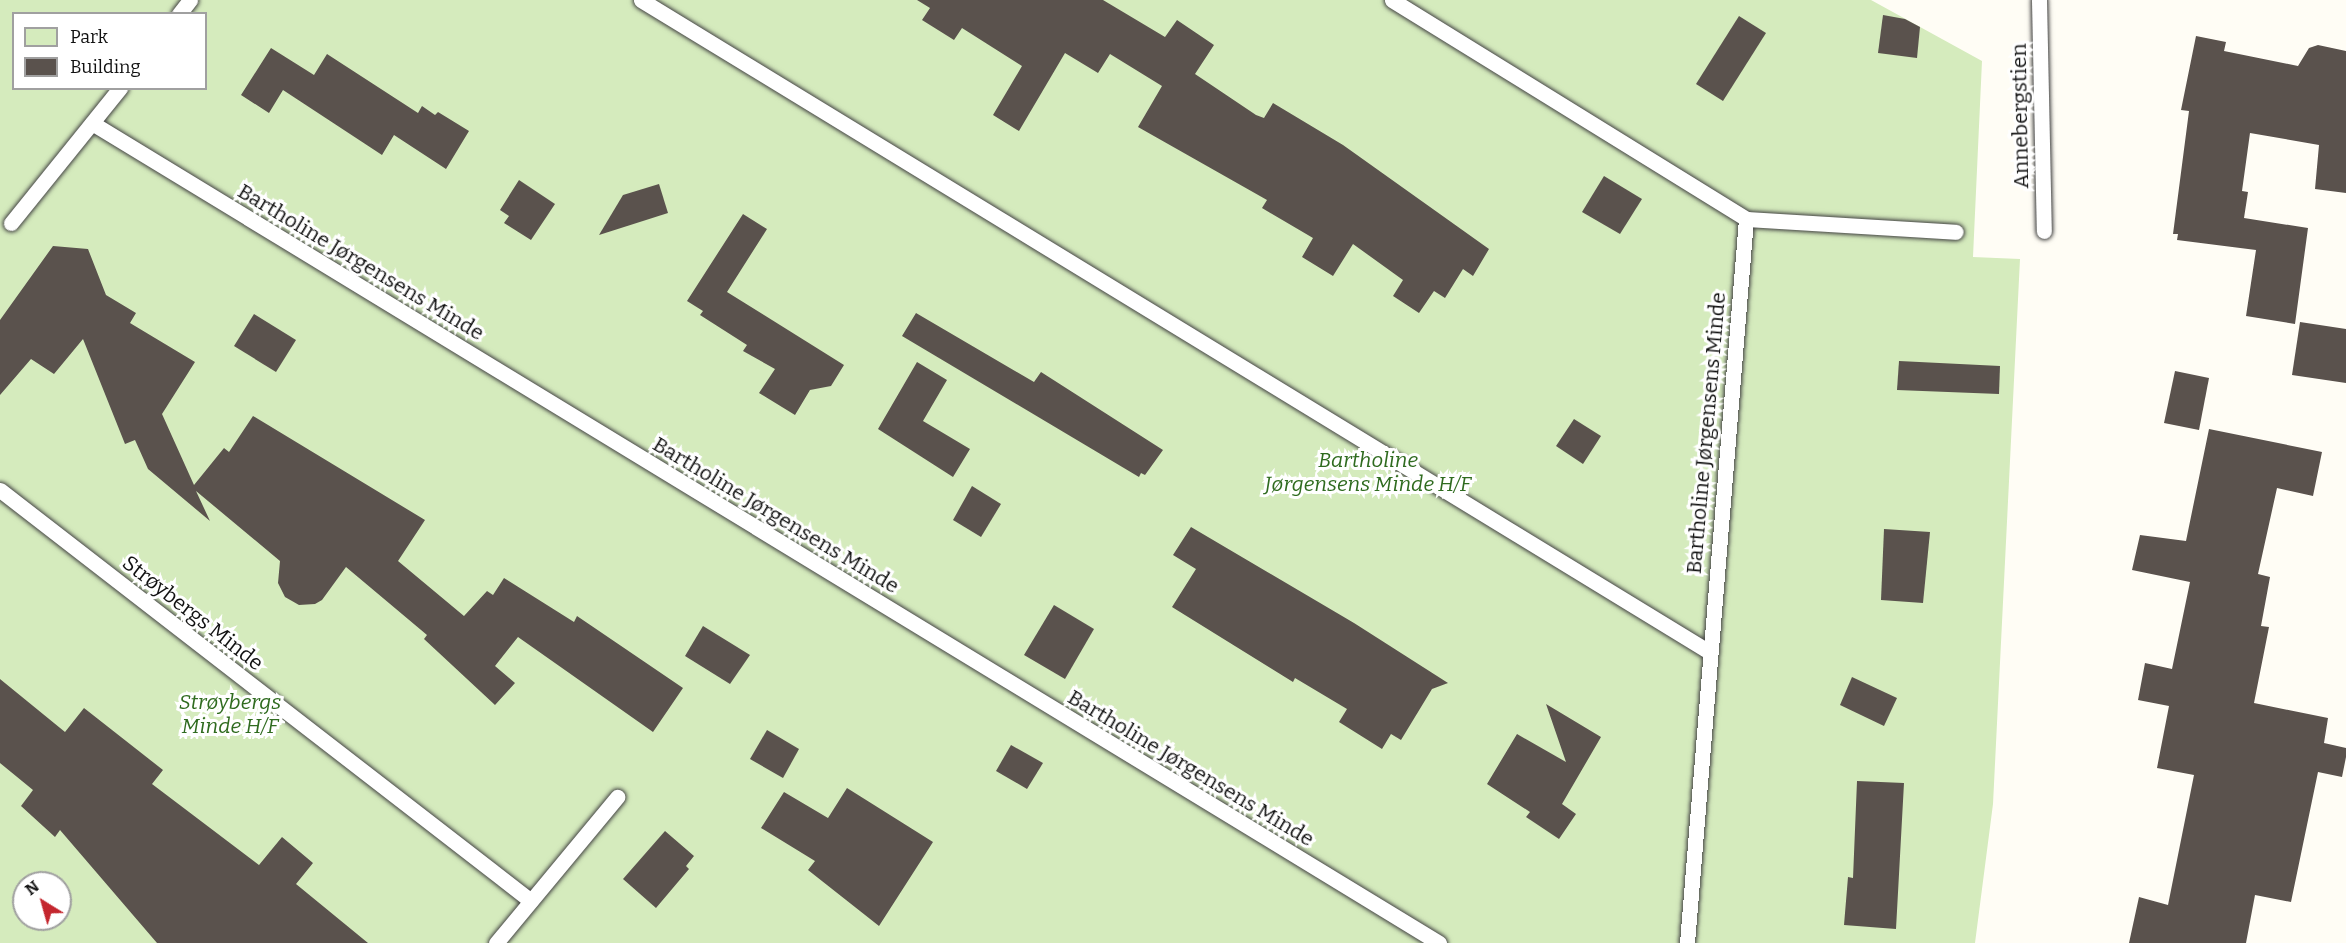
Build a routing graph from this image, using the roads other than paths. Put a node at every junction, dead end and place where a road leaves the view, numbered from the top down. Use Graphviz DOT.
graph roads {
  1 [pos="190,0"];
  2 [pos="641,0"];
  3 [pos="1392,0"];
  4 [pos="2039,0"];
  5 [pos="181,12"];
  6 [pos="118,90"];
  7 [pos="92,123"];
  8 [pos="1746,219"];
  9 [pos="11,224"];
  10 [pos="2044,231"];
  11 [pos="1956,232"];
  12 [pos="0,490"];
  13 [pos="1708,651"];
  14 [pos="617,797"];
  15 [pos="531,901"];
  16 [pos="496,943"];
  17 [pos="1439,943"];
  18 [pos="1687,943"];
  1 -- 5 [label="lane"];
  2 -- 13 [label="lane"];
  3 -- 8 [label="lane"];
  4 -- 10 [label="lane, Annebergstien"];
  6 -- 7 [label="lane"];
  7 -- 9 [label="lane"];
  7 -- 17 [label="lane, Bartholine Jørgensens Minde"];
  8 -- 11 [label="lane"];
  8 -- 13 [label="lane, Bartholine Jørgensens Minde"];
  12 -- 15 [label="lane, Strøybergs Minde"];
  13 -- 18 [label="lane, Bartholine Jørgensens Minde"];
  14 -- 15 [label="lane"];
  15 -- 16 [label="lane"];
}
